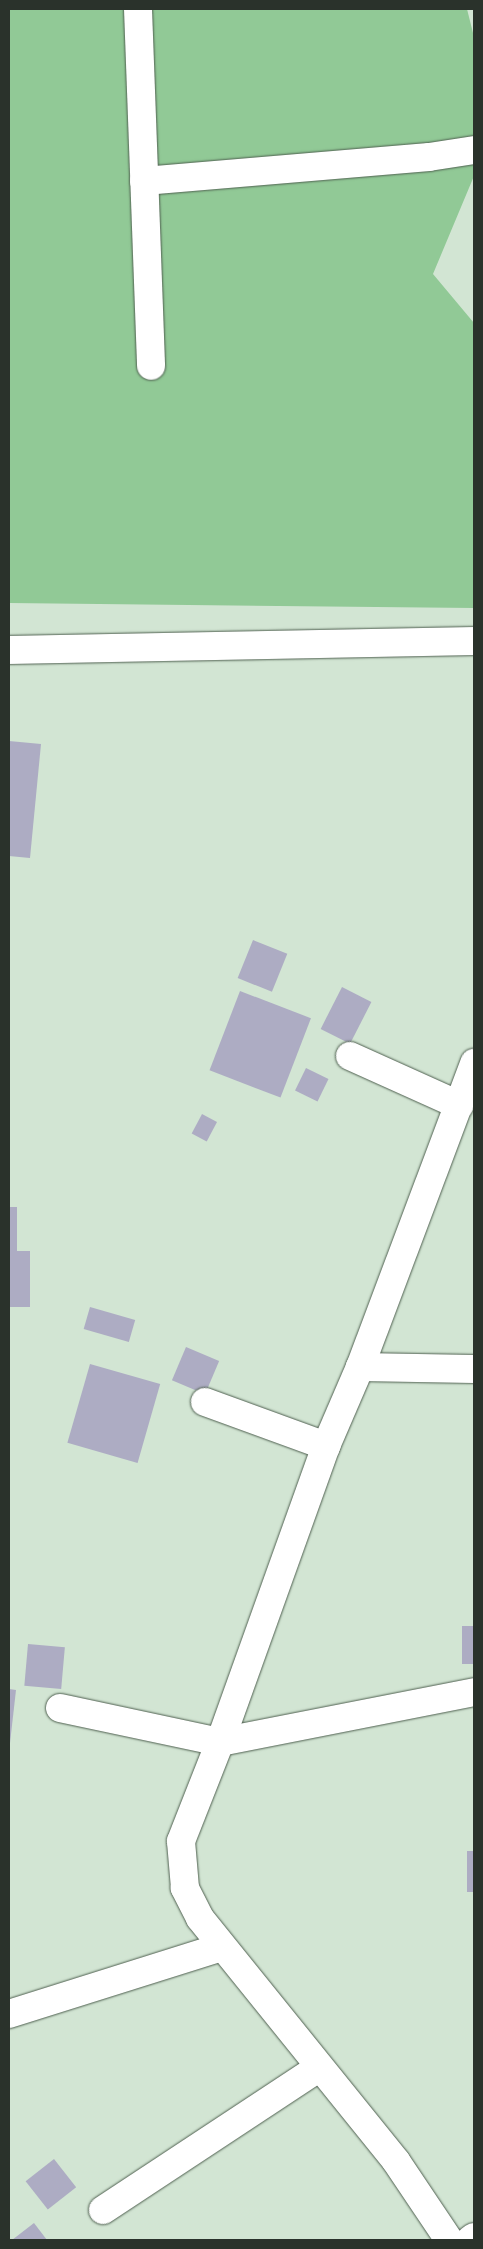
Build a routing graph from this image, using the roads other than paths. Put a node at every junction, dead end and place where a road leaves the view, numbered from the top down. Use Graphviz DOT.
graph roads {
  1 [pos="138,9"];
  2 [pos="474,150"];
  3 [pos="144,181"];
  4 [pos="152,366"];
  5 [pos="474,641"];
  6 [pos="9,650"];
  7 [pos="350,1056"];
  8 [pos="474,1063"];
  9 [pos="460,1105"];
  10 [pos="360,1367"];
  11 [pos="474,1370"];
  12 [pos="205,1402"];
  13 [pos="326,1446"];
  14 [pos="474,1692"];
  15 [pos="60,1708"];
  16 [pos="220,1742"];
  17 [pos="221,1947"];
  18 [pos="9,2014"];
  19 [pos="318,2068"];
  20 [pos="104,2210"];
  21 [pos="474,2237"];
  22 [pos="449,2240"];
  23 [pos="470,2240"];
  1 -- 3 [label="street"];
  2 -- 3 [label="street"];
  3 -- 4 [label="street"];
  5 -- 6 [label="street"];
  7 -- 9 [label="street"];
  8 -- 9 [label="street"];
  9 -- 10 [label="street"];
  10 -- 11 [label="street"];
  10 -- 13 [label="street"];
  12 -- 13 [label="street"];
  13 -- 16 [label="street"];
  14 -- 16 [label="street"];
  15 -- 16 [label="street"];
  16 -- 17 [label="street"];
  17 -- 18 [label="street"];
  17 -- 19 [label="street"];
  19 -- 20 [label="street"];
  19 -- 22 [label="street"];
  21 -- 23 [label="street"];
}
